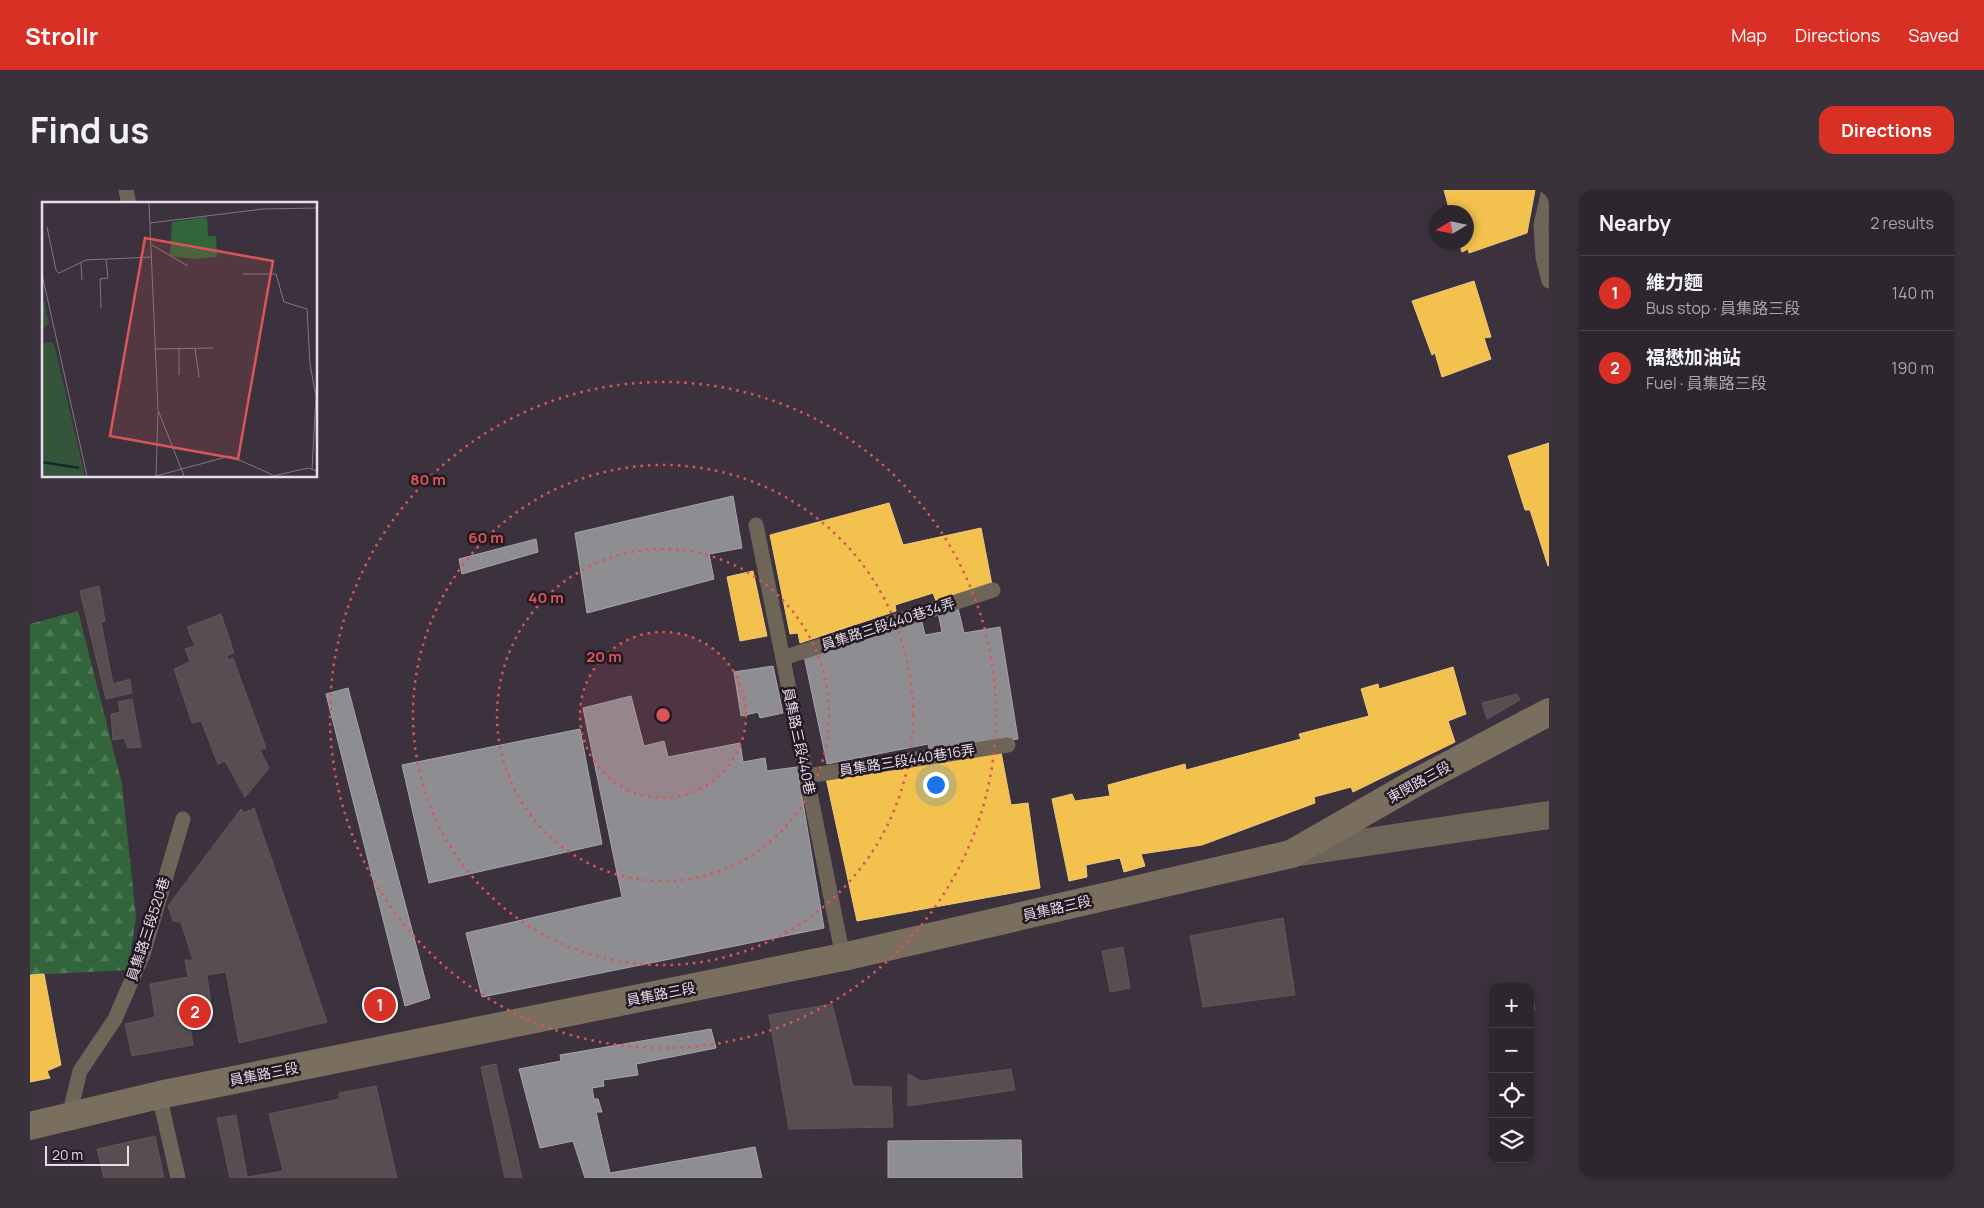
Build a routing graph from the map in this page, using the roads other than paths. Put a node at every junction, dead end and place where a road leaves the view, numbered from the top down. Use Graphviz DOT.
graph roads {
  1 [pos="1549,190"];
  2 [pos="1549,281"];
  3 [pos="756,525"];
  4 [pos="993,590"];
  5 [pos="782,658"];
  6 [pos="1549,712"];
  7 [pos="1008,744"];
  8 [pos="807,776"];
  9 [pos="1549,814"];
  10 [pos="183,819"];
  11 [pos="1291,854"];
  12 [pos="843,957"];
  13 [pos="159,1095"];
  14 [pos="69,1116"];
  15 [pos="30,1126"];
  16 [pos="178,1178"];
  1 -- 2 [label="lane"];
  3 -- 5 [label="lane, 員集路三段440巷"];
  4 -- 5 [label="lane, 員集路三段440巷34弄"];
  5 -- 8 [label="lane, 員集路三段440巷"];
  6 -- 11 [label="main road, 東閔路三段"];
  7 -- 8 [label="lane, 員集路三段440巷16弄"];
  8 -- 12 [label="lane, 員集路三段440巷"];
  9 -- 11 [label="street"];
  10 -- 14 [label="lane, 員集路三段520巷"];
  11 -- 12 [label="main road, 員集路三段"];
  12 -- 13 [label="main road, 員集路三段"];
  13 -- 14 [label="main road, 員集路三段"];
  13 -- 16 [label="lane"];
  14 -- 15 [label="main road, 員集路三段"];
}
